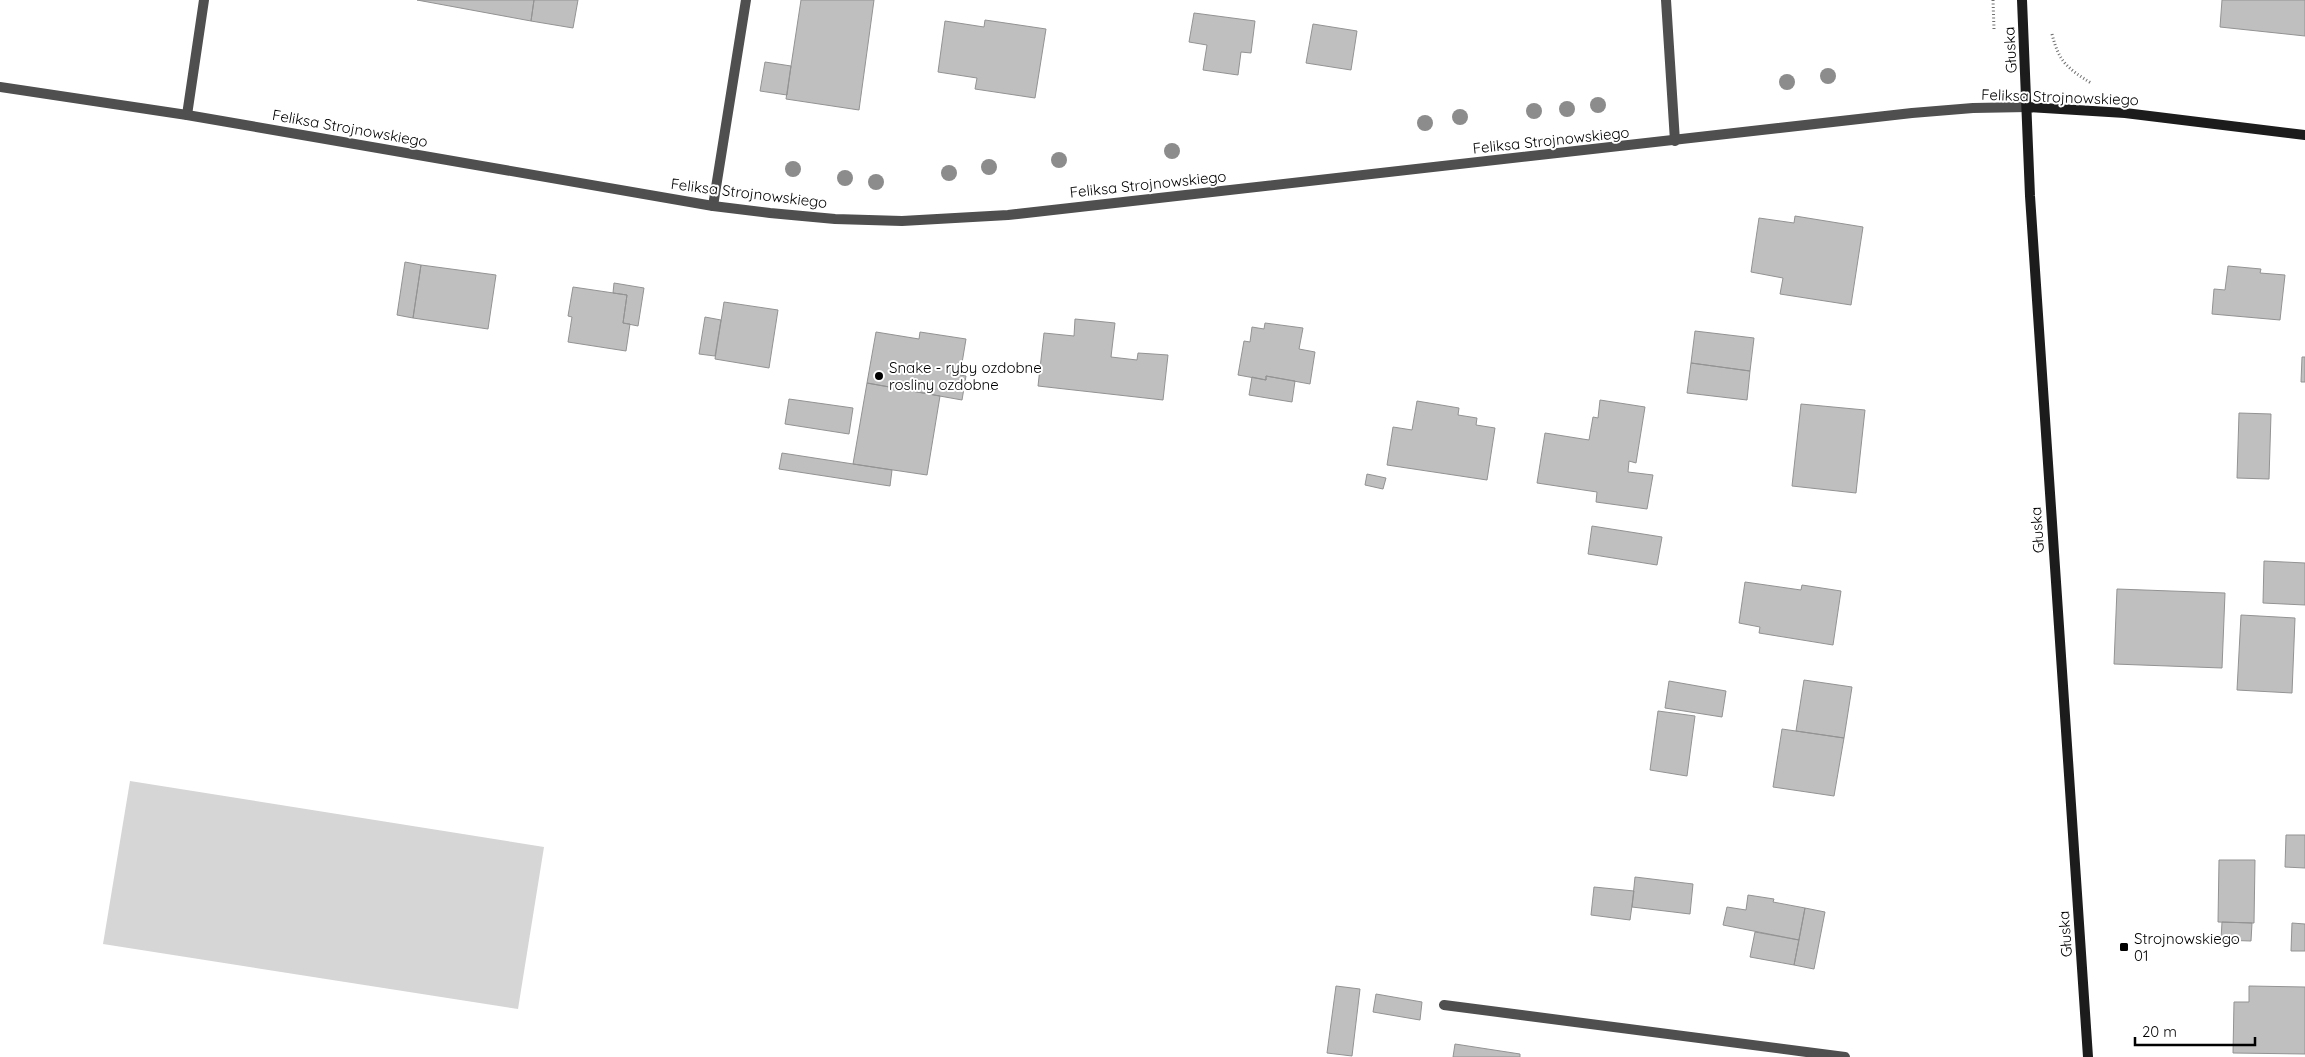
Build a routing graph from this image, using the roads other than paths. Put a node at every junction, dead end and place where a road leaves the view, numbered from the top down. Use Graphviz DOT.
graph roads {
  1 [pos="204,0"];
  2 [pos="746,0"];
  3 [pos="1666,0"];
  4 [pos="2022,0"];
  5 [pos="0,87"];
  6 [pos="2028,107"];
  7 [pos="187,115"];
  8 [pos="2305,135"];
  9 [pos="1675,141"];
  10 [pos="713,206"];
  11 [pos="1444,1005"];
  12 [pos="1845,1057"];
  13 [pos="2088,1057"];
  1 -- 7 [label="street"];
  2 -- 10 [label="street"];
  3 -- 9 [label="street"];
  4 -- 6 [label="street, Głuska"];
  5 -- 7 [label="street, Feliksa Strojnowskiego"];
  6 -- 8 [label="street, Feliksa Strojnowskiego"];
  6 -- 9 [label="street, Feliksa Strojnowskiego"];
  6 -- 13 [label="street, Głuska"];
  7 -- 10 [label="street, Feliksa Strojnowskiego"];
  9 -- 10 [label="street, Feliksa Strojnowskiego"];
  11 -- 12 [label="street"];
}
